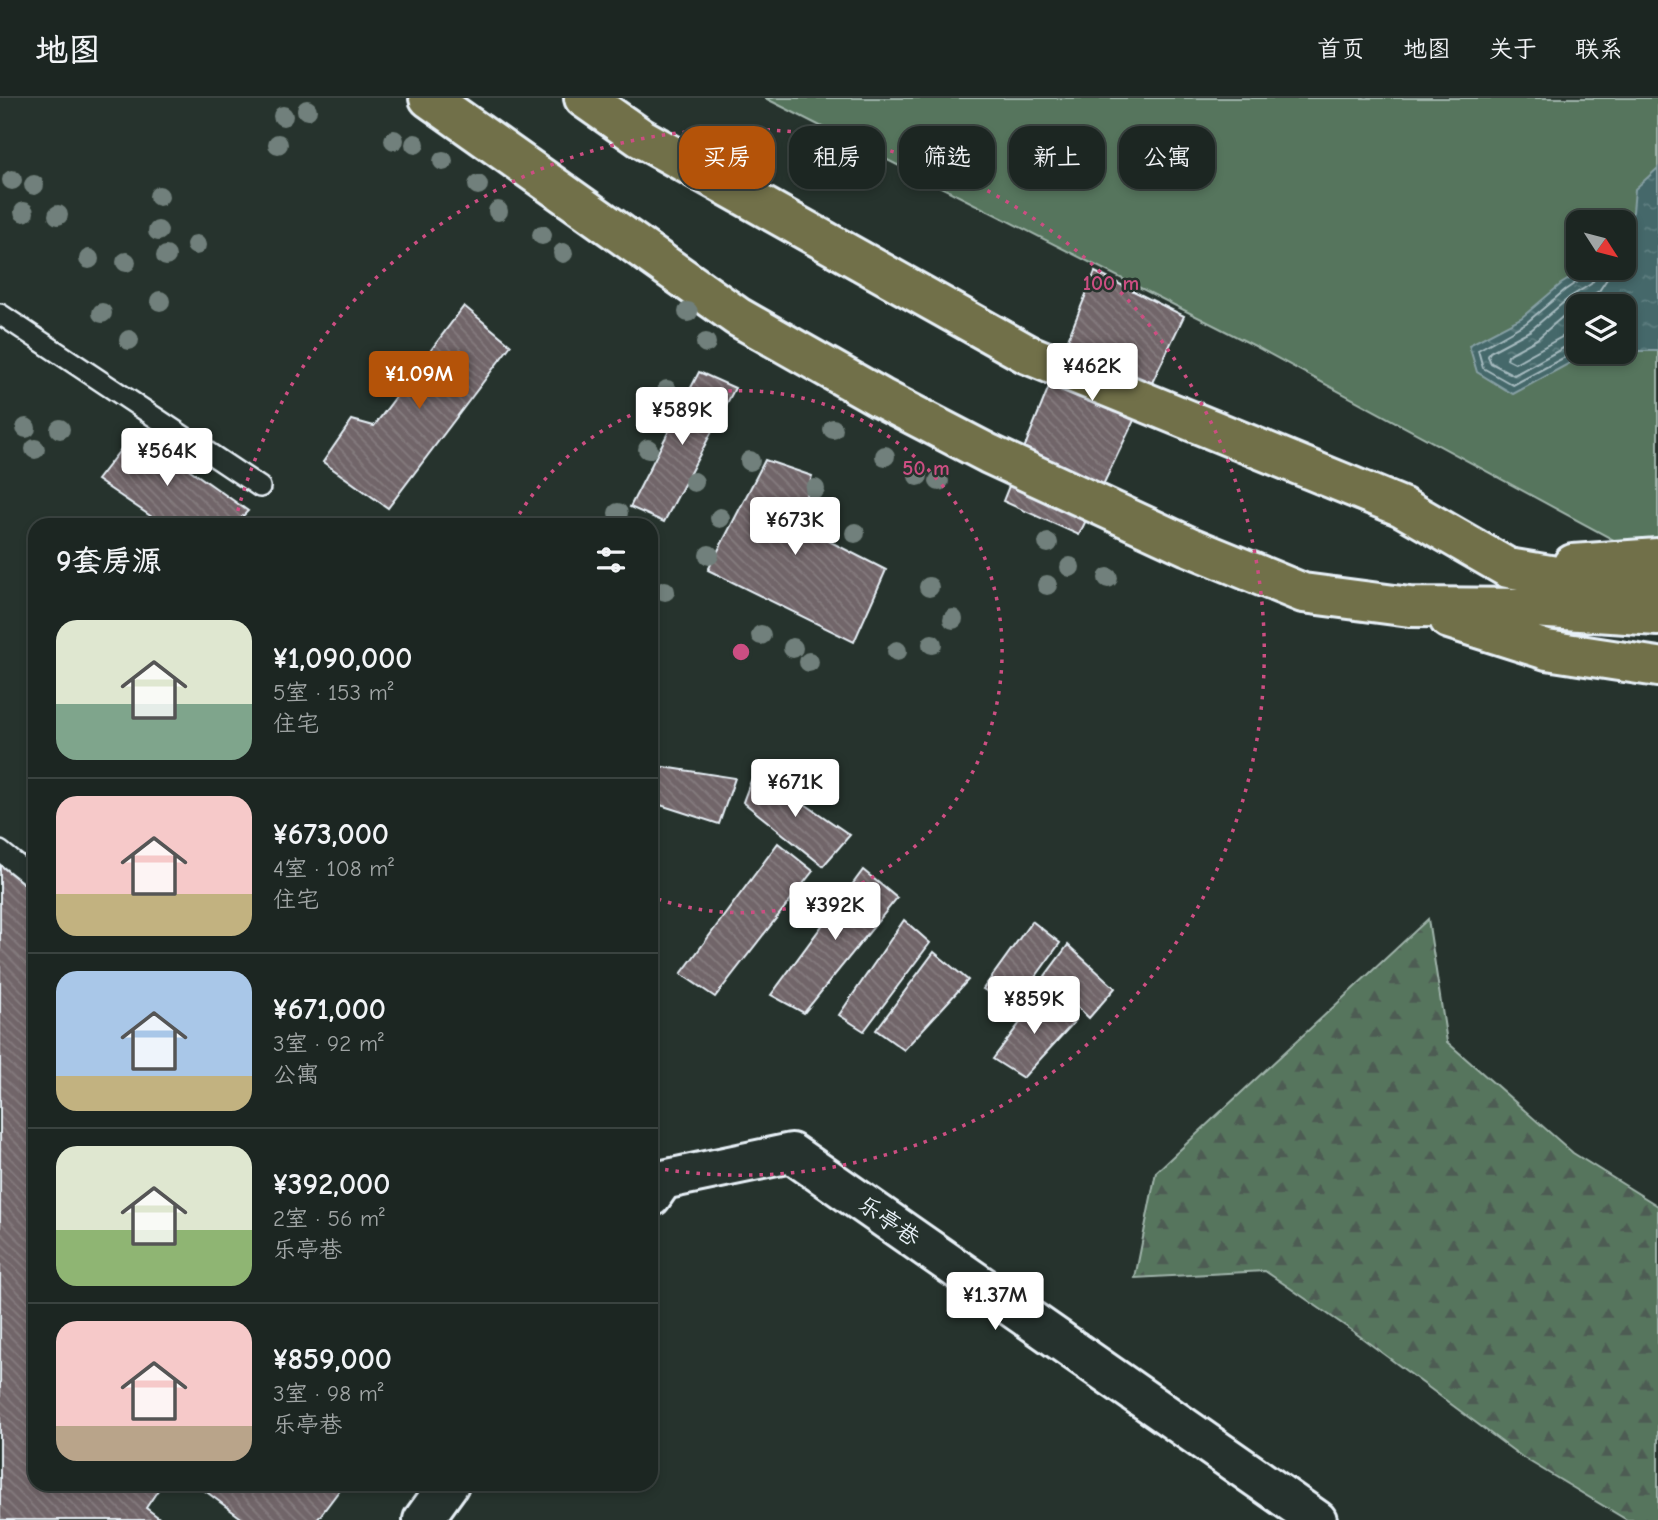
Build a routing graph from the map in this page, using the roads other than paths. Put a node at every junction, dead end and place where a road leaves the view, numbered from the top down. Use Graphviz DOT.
graph roads {
  1 [pos="429,98"];
  2 [pos="584,98"];
  3 [pos="0,314"];
  4 [pos="260,487"];
  5 [pos="1658,558"];
  6 [pos="1508,568"];
  7 [pos="1658,593"];
  8 [pos="1410,607"];
  9 [pos="1658,616"];
  10 [pos="1658,667"];
  11 [pos="0,851"];
  12 [pos="28,873"];
  13 [pos="658,1187"];
  14 [pos="444,1491"];
  15 [pos="423,1520"];
  16 [pos="1318,1520"];
  1 -- 8 [label="highway"];
  2 -- 6 [label="highway"];
  3 -- 4 [label="lane"];
  5 -- 6 [label="highway"];
  6 -- 7 [label="highway"];
  8 -- 9 [label="highway"];
  8 -- 10 [label="highway"];
  11 -- 12 [label="lane"];
  13 -- 16 [label="street, 乐亭巷"];
  14 -- 15 [label="street"];
}
